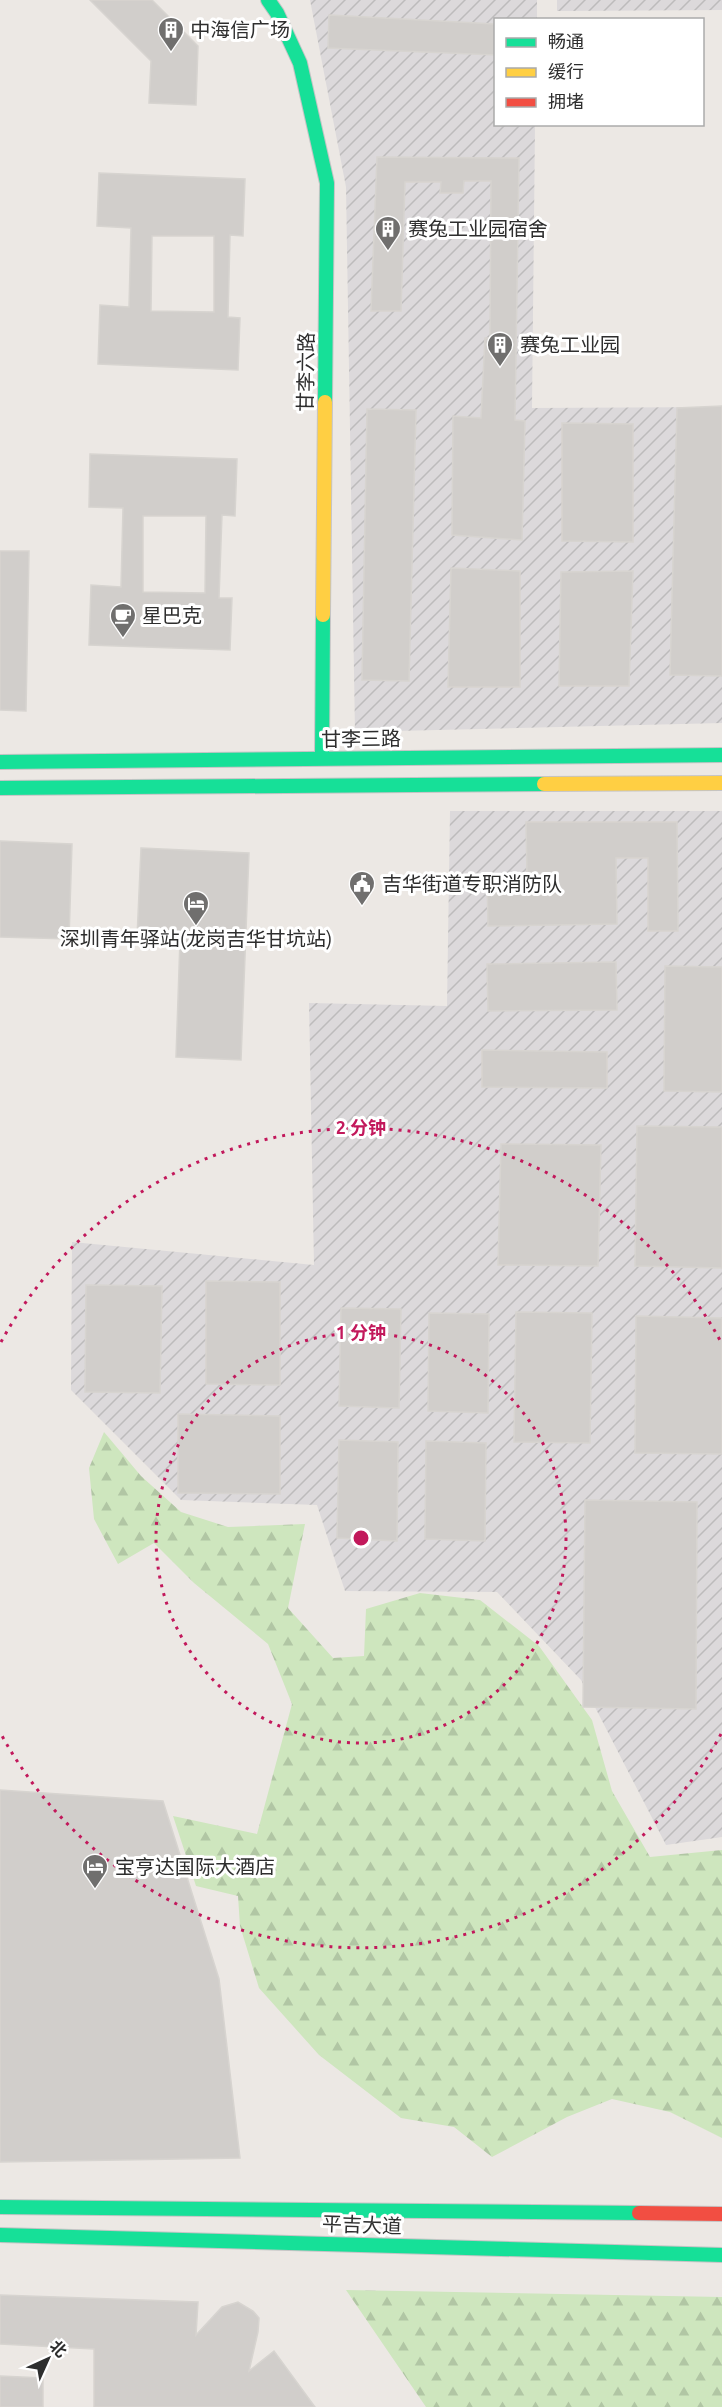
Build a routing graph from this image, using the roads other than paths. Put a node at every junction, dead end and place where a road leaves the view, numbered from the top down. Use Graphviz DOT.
graph roads {
  1 [pos="268,0"];
  2 [pos="322,755"];
  3 [pos="722,755"];
  4 [pos="0,762"];
  5 [pos="722,783"];
  6 [pos="0,788"];
  7 [pos="0,2207"];
  8 [pos="718,2213"];
  9 [pos="0,2235"];
  10 [pos="680,2253"];
  11 [pos="722,2255"];
  12 [pos="722,2263"];
  1 -- 2 [label="street, 甘李六路"];
  3 -- 4 [label="street, 甘李三路"];
  5 -- 6 [label="street"];
  7 -- 8 [label="street, 平吉大道"];
  9 -- 10 [label="street, 平吉大道"];
  10 -- 11 [label="street, 平吉大道"];
  10 -- 12 [label="street"];
}
